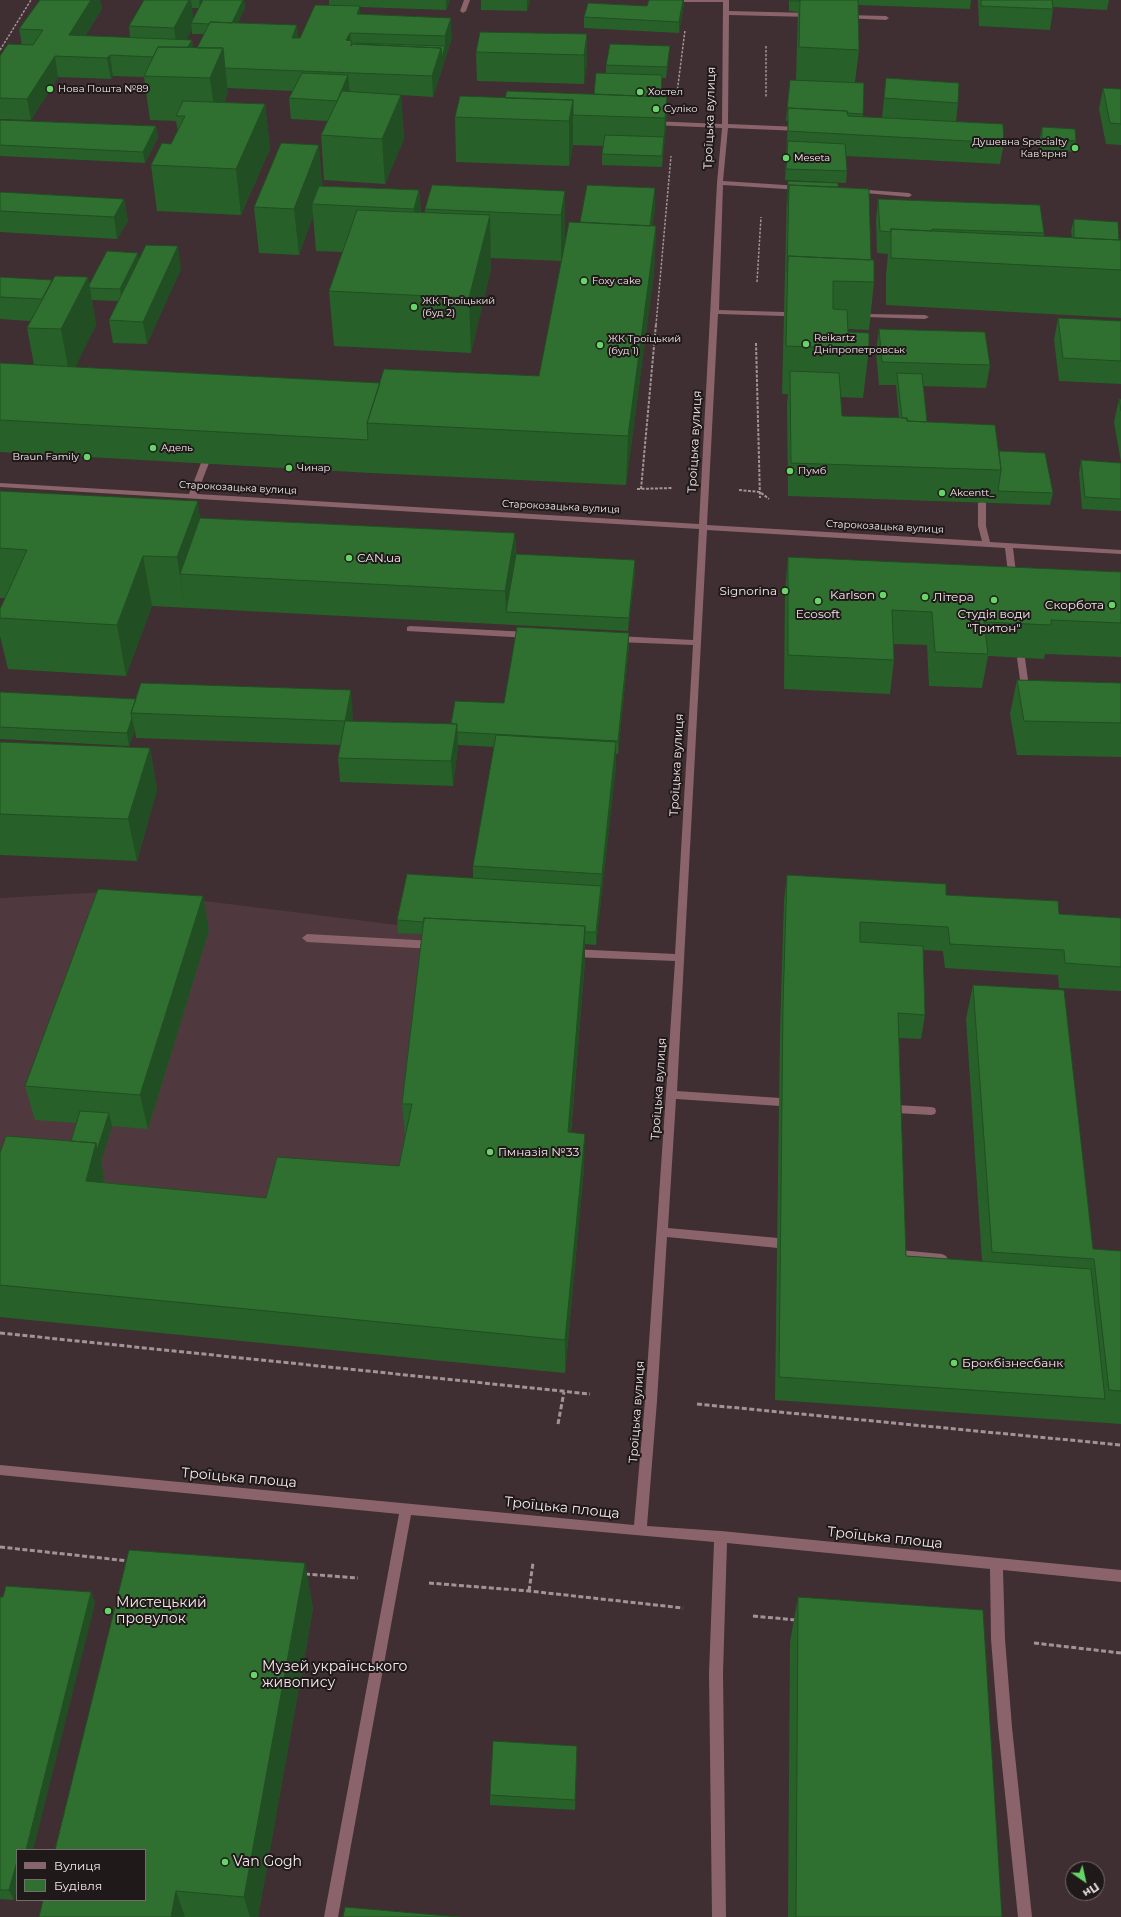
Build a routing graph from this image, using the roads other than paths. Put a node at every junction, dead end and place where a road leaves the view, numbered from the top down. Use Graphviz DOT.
graph roads {
  1 [pos="466,0"];
  2 [pos="683,0"];
  3 [pos="688,0"];
  4 [pos="726,0"];
  5 [pos="463,11"];
  6 [pos="726,13"];
  7 [pos="818,16"];
  8 [pos="841,16"];
  9 [pos="886,18"];
  10 [pos="644,122"];
  11 [pos="725,126"];
  12 [pos="806,129"];
  13 [pos="720,183"];
  14 [pos="809,188"];
  15 [pos="848,191"];
  16 [pos="909,195"];
  17 [pos="715,312"];
  18 [pos="784,314"];
  19 [pos="868,316"];
  20 [pos="925,317"];
  21 [pos="205,463"];
  22 [pos="0,485"];
  23 [pos="68,489"];
  24 [pos="192,496"];
  25 [pos="63,500"];
  26 [pos="982,503"];
  27 [pos="703,527"];
  28 [pos="987,544"];
  29 [pos="1009,545"];
  30 [pos="1121,552"];
  31 [pos="1013,586"];
  32 [pos="410,629"];
  33 [pos="539,635"];
  34 [pos="610,638"];
  35 [pos="697,643"];
  36 [pos="1021,658"];
  37 [pos="1024,680"];
  38 [pos="306,938"];
  39 [pos="441,946"];
  40 [pos="560,953"];
  41 [pos="680,958"];
  42 [pos="671,1095"];
  43 [pos="780,1102"];
  44 [pos="896,1109"];
  45 [pos="931,1111"];
  46 [pos="662,1232"];
  47 [pos="778,1243"];
  48 [pos="900,1255"];
  49 [pos="942,1259"];
  50 [pos="0,1470"];
  51 [pos="406,1509"];
  52 [pos="640,1531"];
  53 [pos="721,1537"];
  54 [pos="996,1564"];
  55 [pos="1121,1576"];
  56 [pos="330,1917"];
  57 [pos="719,1917"];
  58 [pos="1025,1917"];
  1 -- 5 [label="street"];
  2 -- 3 [label="street"];
  3 -- 4 [label="street"];
  4 -- 6 [label="street, Троїцька вулиця"];
  6 -- 7 [label="street"];
  6 -- 11 [label="street, Троїцька вулиця"];
  8 -- 9 [label="street"];
  10 -- 11 [label="street"];
  11 -- 12 [label="street"];
  11 -- 13 [label="street, Троїцька вулиця"];
  13 -- 14 [label="street"];
  13 -- 17 [label="street, Троїцька вулиця"];
  15 -- 16 [label="street"];
  17 -- 18 [label="street"];
  17 -- 27 [label="street, Троїцька вулиця"];
  19 -- 20 [label="street"];
  21 -- 24 [label="street"];
  22 -- 23 [label="street, Старокозацька вулиця"];
  23 -- 24 [label="street, Старокозацька вулиця"];
  23 -- 25 [label="street"];
  24 -- 27 [label="street, Старокозацька вулиця"];
  26 -- 28 [label="street"];
  27 -- 28 [label="street, Старокозацька вулиця"];
  27 -- 35 [label="street, Троїцька вулиця"];
  28 -- 29 [label="street, Старокозацька вулиця"];
  29 -- 30 [label="street, Старокозацька вулиця"];
  29 -- 31 [label="street"];
  32 -- 33 [label="street"];
  34 -- 35 [label="street"];
  35 -- 41 [label="street, Троїцька вулиця"];
  36 -- 37 [label="street"];
  38 -- 39 [label="street"];
  40 -- 41 [label="street"];
  41 -- 42 [label="street, Троїцька вулиця"];
  42 -- 43 [label="street"];
  42 -- 46 [label="street, Троїцька вулиця"];
  44 -- 45 [label="street"];
  46 -- 47 [label="street"];
  46 -- 52 [label="street, Троїцька вулиця"];
  48 -- 49 [label="street"];
  50 -- 51 [label="street, Троїцька площа"];
  51 -- 52 [label="street, Троїцька площа"];
  51 -- 56 [label="street"];
  52 -- 53 [label="street, Троїцька площа"];
  53 -- 54 [label="street, Троїцька площа"];
  53 -- 57 [label="street"];
  54 -- 55 [label="street, Троїцька площа"];
  54 -- 58 [label="street"];
}
